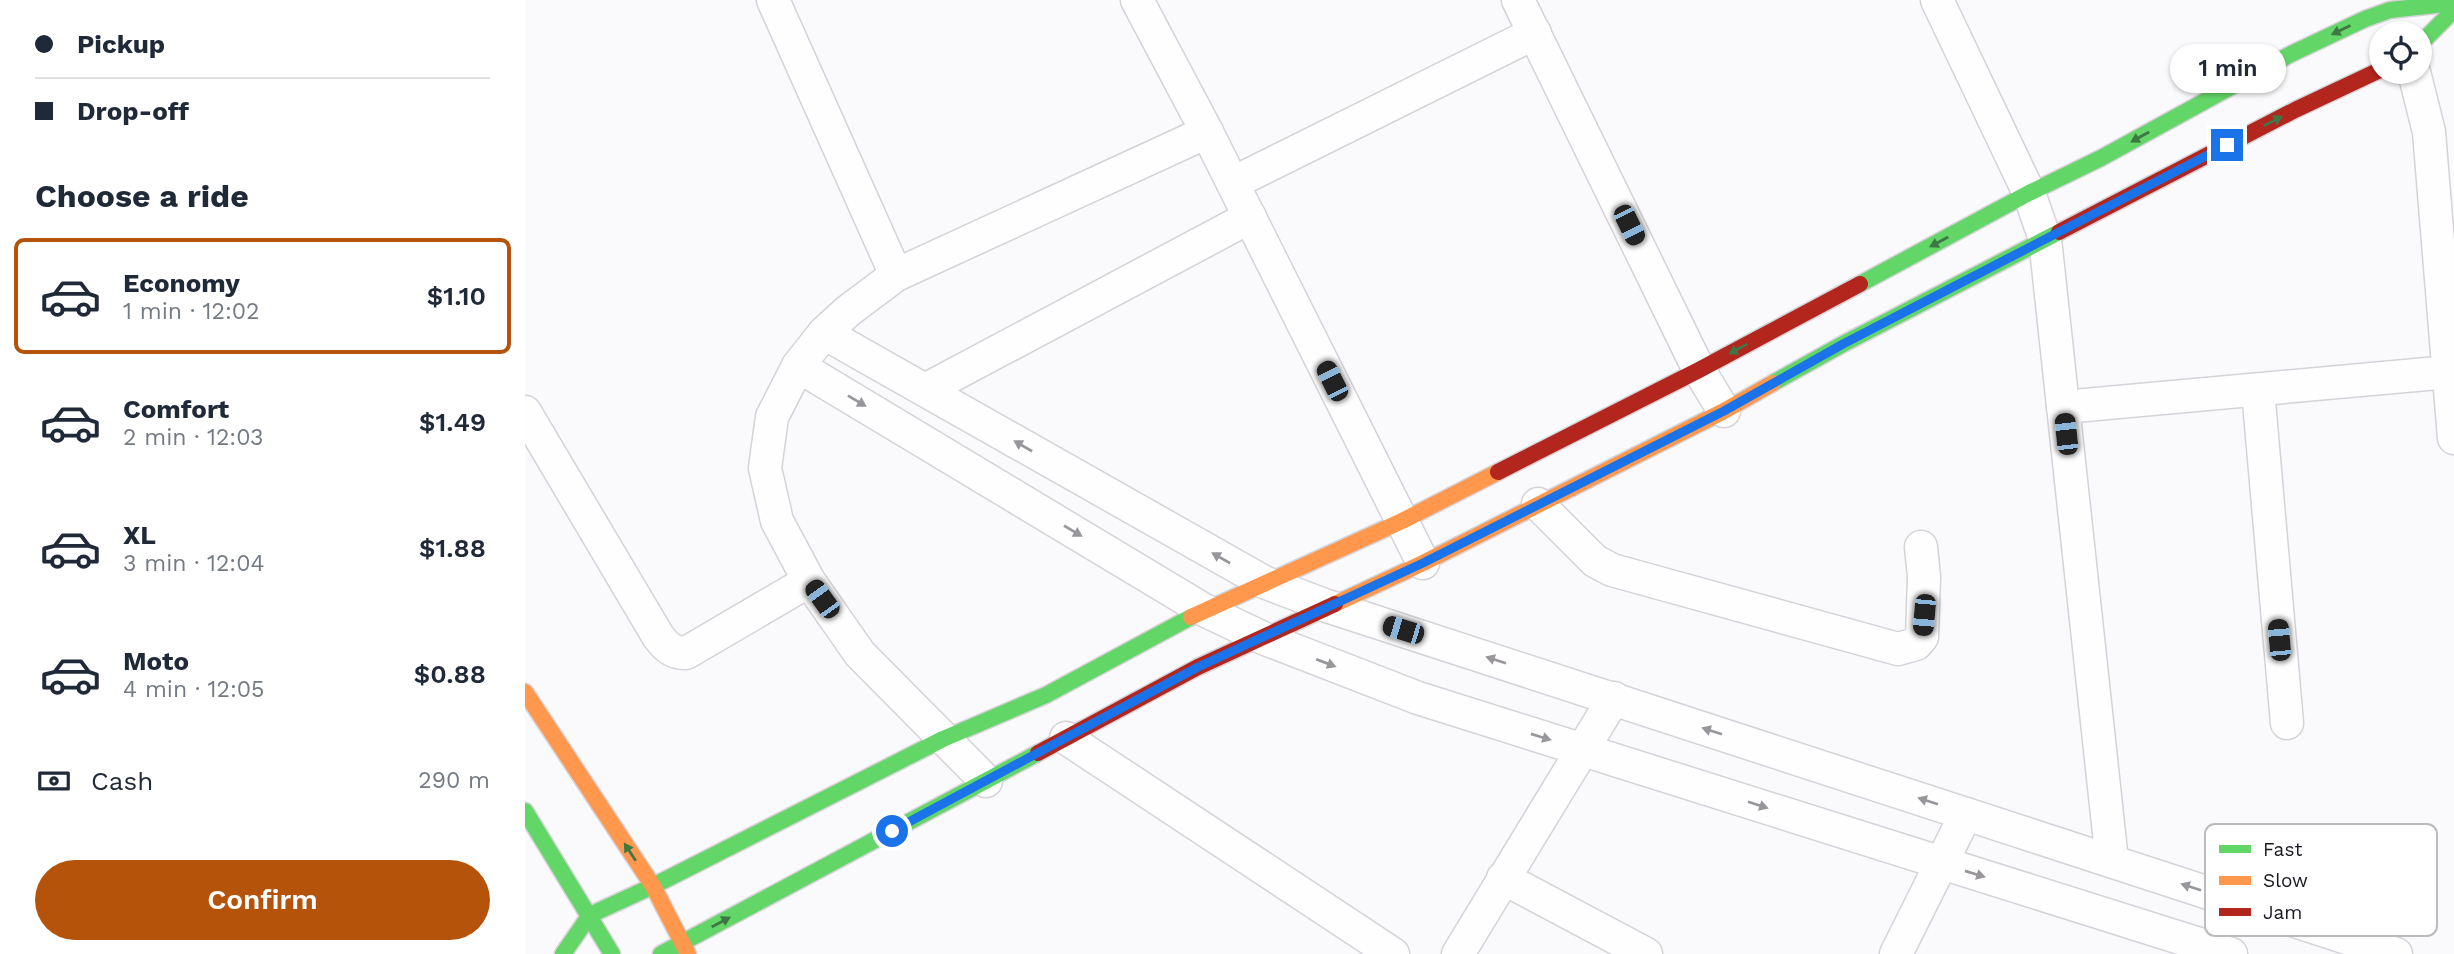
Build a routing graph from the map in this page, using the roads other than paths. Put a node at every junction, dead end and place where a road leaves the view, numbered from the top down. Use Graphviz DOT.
graph roads {
  1 [pos="773,0"];
  2 [pos="1137,0"];
  3 [pos="1518,0"];
  4 [pos="1937,0"];
  5 [pos="2358,0"];
  6 [pos="2430,2"];
  7 [pos="2454,3"];
  8 [pos="2454,10"];
  9 [pos="2365,19"];
  10 [pos="2432,32"];
  11 [pos="1535,33"];
  12 [pos="2369,75"];
  13 [pos="2417,84"];
  14 [pos="1207,132"];
  15 [pos="1233,183"];
  16 [pos="2029,193"];
  17 [pos="1250,216"];
  18 [pos="2045,239"];
  19 [pos="896,275"];
  20 [pos="824,333"];
  21 [pos="798,366"];
  22 [pos="1699,370"];
  23 [pos="2449,372"];
  24 [pos="925,390"];
  25 [pos="2258,390"];
  26 [pos="2063,407"];
  27 [pos="1724,411"];
  28 [pos="525,412"];
  29 [pos="2454,438"];
  30 [pos="1538,504"];
  31 [pos="1402,521"];
  32 [pos="1921,547"];
  33 [pos="1423,563"];
  34 [pos="809,581"];
  35 [pos="1264,582"];
  36 [pos="1327,606"];
  37 [pos="1204,610"];
  38 [pos="1263,638"];
  39 [pos="525,692"];
  40 [pos="1614,698"];
  41 [pos="2287,723"];
  42 [pos="1066,738"];
  43 [pos="943,739"];
  44 [pos="1582,750"];
  45 [pos="986,781"];
  46 [pos="525,811"];
  47 [pos="1966,814"];
  48 [pos="2112,861"];
  49 [pos="1941,863"];
  50 [pos="1503,878"];
  51 [pos="653,886"];
  52 [pos="2205,891"];
  53 [pos="590,915"];
  54 [pos="2341,936"];
  55 [pos="685,949"];
  56 [pos="562,954"];
  57 [pos="612,954"];
  58 [pos="661,954"];
  59 [pos="1393,954"];
  60 [pos="1458,954"];
  61 [pos="1646,954"];
  62 [pos="1896,954"];
  63 [pos="2231,954"];
  64 [pos="2396,954"];
  1 -- 19 [label="street"];
  2 -- 14 [label="street"];
  3 -- 11 [label="street"];
  4 -- 16 [label="street"];
  5 -- 9 [label="street"];
  6 -- 7 [label="street"];
  6 -- 9 [label="street"];
  8 -- 10 [label="street"];
  9 -- 16 [label="street, one-way"];
  11 -- 15 [label="street"];
  11 -- 22 [label="street"];
  18 -- 12 [label="street, one-way"];
  13 -- 23 [label="street"];
  14 -- 15 [label="street"];
  14 -- 19 [label="street"];
  15 -- 17 [label="street"];
  16 -- 18 [label="street"];
  16 -- 22 [label="street, one-way"];
  17 -- 24 [label="street"];
  17 -- 31 [label="street"];
  18 -- 26 [label="street"];
  18 -- 27 [label="street"];
  19 -- 20 [label="street"];
  20 -- 21 [label="street"];
  20 -- 24 [label="street"];
  21 -- 34 [label="street"];
  21 -- 37 [label="street, one-way"];
  22 -- 27 [label="street"];
  22 -- 31 [label="street"];
  23 -- 25 [label="street"];
  23 -- 29 [label="street"];
  35 -- 24 [label="street, one-way"];
  25 -- 26 [label="street"];
  25 -- 41 [label="street"];
  26 -- 48 [label="street"];
  27 -- 30 [label="street"];
  28 -- 34 [label="street"];
  30 -- 32 [label="street"];
  30 -- 33 [label="street"];
  31 -- 33 [label="street"];
  31 -- 35 [label="street"];
  33 -- 36 [label="street"];
  34 -- 43 [label="street"];
  35 -- 36 [label="street"];
  35 -- 37 [label="street"];
  36 -- 38 [label="street"];
  40 -- 36 [label="street, one-way"];
  37 -- 38 [label="street"];
  37 -- 43 [label="street"];
  38 -- 42 [label="street"];
  38 -- 44 [label="street, one-way"];
  51 -- 39 [label="street, one-way"];
  40 -- 44 [label="street"];
  47 -- 40 [label="street, one-way"];
  42 -- 45 [label="street"];
  42 -- 59 [label="street"];
  43 -- 45 [label="street"];
  43 -- 51 [label="street"];
  44 -- 49 [label="street, one-way"];
  44 -- 50 [label="street"];
  55 -- 45 [label="street, one-way"];
  46 -- 53 [label="street"];
  47 -- 48 [label="street"];
  47 -- 49 [label="street"];
  52 -- 48 [label="street, one-way"];
  49 -- 62 [label="street"];
  49 -- 63 [label="street, one-way"];
  50 -- 60 [label="street"];
  50 -- 61 [label="street"];
  51 -- 53 [label="street"];
  51 -- 55 [label="street"];
  53 -- 56 [label="street"];
  53 -- 57 [label="street"];
  64 -- 54 [label="street, one-way"];
  55 -- 58 [label="street"];
}
